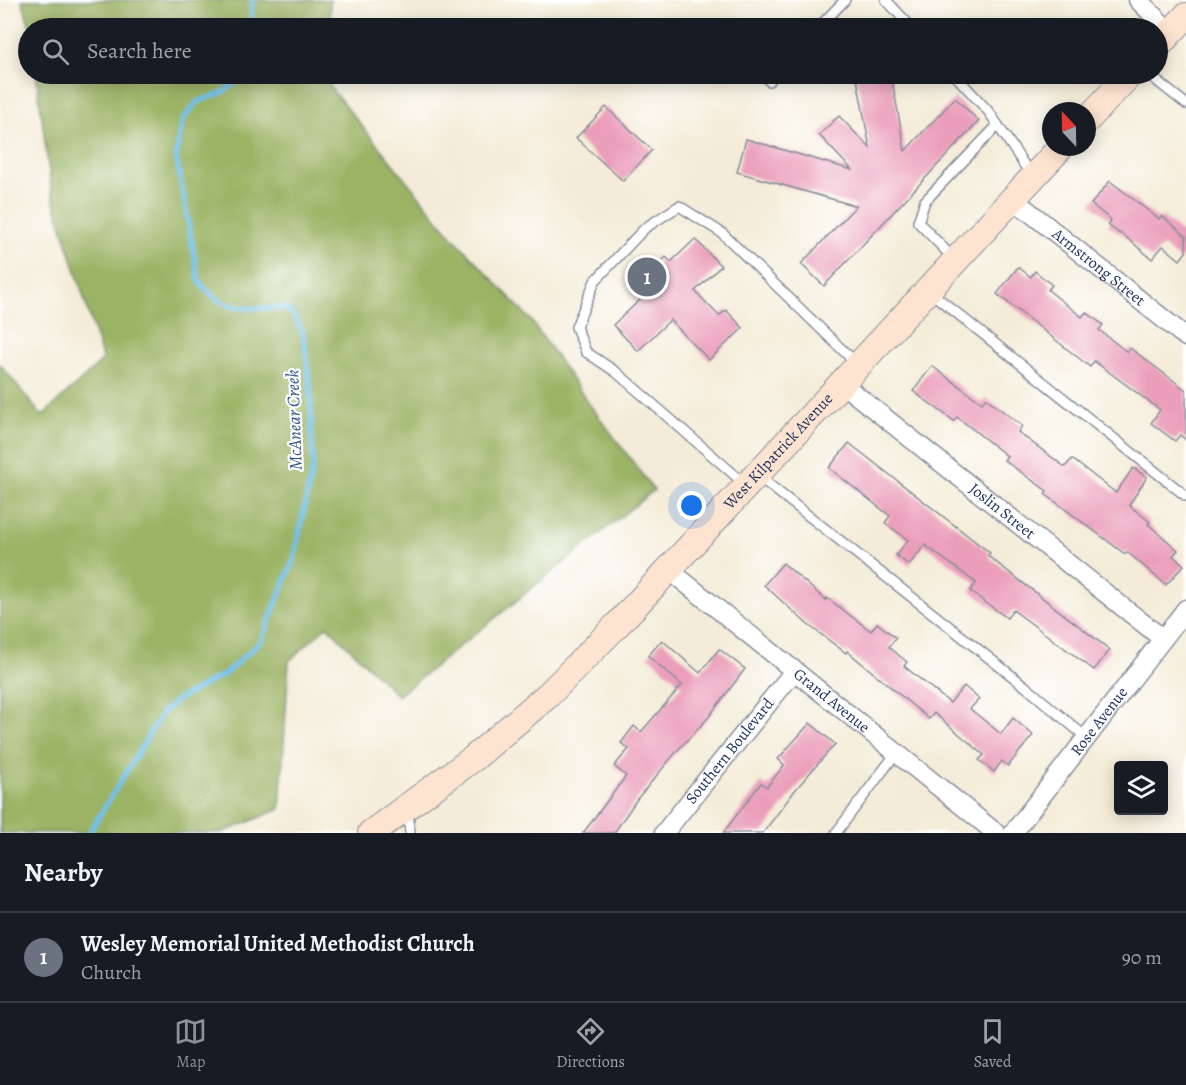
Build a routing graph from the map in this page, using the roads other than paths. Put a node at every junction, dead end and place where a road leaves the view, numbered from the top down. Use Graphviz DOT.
graph roads {
  1 [pos="845,0"];
  2 [pos="886,0"];
  3 [pos="1138,0"];
  4 [pos="828,18"];
  5 [pos="903,18"];
  6 [pos="1157,18"];
  7 [pos="963,84"];
  8 [pos="1121,84"];
  9 [pos="1161,84"];
  10 [pos="1186,104"];
  11 [pos="1096,110"];
  12 [pos="998,125"];
  13 [pos="1052,156"];
  14 [pos="1032,177"];
  15 [pos="1012,198"];
  16 [pos="955,260"];
  17 [pos="927,290"];
  18 [pos="1186,337"];
  19 [pos="849,374"];
  20 [pos="751,480"];
  21 [pos="1186,496"];
  22 [pos="668,569"];
  23 [pos="1186,609"];
  24 [pos="1163,639"];
  25 [pos="795,669"];
  26 [pos="1087,738"];
  27 [pos="897,752"];
  28 [pos="408,808"];
  29 [pos="370,833"];
  30 [pos="410,833"];
  31 [pos="664,833"];
  32 [pos="836,833"];
  33 [pos="996,833"];
  34 [pos="1013,833"];
  1 -- 4 [label="lane"];
  2 -- 5 [label="lane"];
  3 -- 6 [label="street"];
  7 -- 12 [label="lane"];
  8 -- 11 [label="main road"];
  9 -- 10 [label="lane"];
  12 -- 14 [label="lane"];
  12 -- 16 [label="lane"];
  13 -- 14 [label="main road, West Kilpatrick Avenue"];
  14 -- 15 [label="main road, West Kilpatrick Avenue"];
  15 -- 16 [label="main road, West Kilpatrick Avenue"];
  15 -- 18 [label="street, Armstrong Street"];
  16 -- 17 [label="main road, West Kilpatrick Avenue"];
  17 -- 19 [label="main road, West Kilpatrick Avenue"];
  17 -- 21 [label="lane"];
  19 -- 20 [label="main road, West Kilpatrick Avenue"];
  19 -- 20 [label="lane"];
  19 -- 24 [label="street, Joslin Street"];
  20 -- 22 [label="main road, West Kilpatrick Avenue"];
  20 -- 26 [label="lane"];
  22 -- 25 [label="street, Grand Avenue"];
  22 -- 28 [label="main road, West Kilpatrick Avenue"];
  23 -- 24 [label="street, Rose Avenue"];
  24 -- 26 [label="street, Rose Avenue"];
  25 -- 27 [label="street, Grand Avenue"];
  25 -- 31 [label="street, Southern Boulevard"];
  26 -- 34 [label="street, Rose Avenue"];
  27 -- 32 [label="lane"];
  27 -- 33 [label="street, Grand Avenue"];
  28 -- 29 [label="main road, West Kilpatrick Avenue"];
  28 -- 30 [label="lane"];
}
